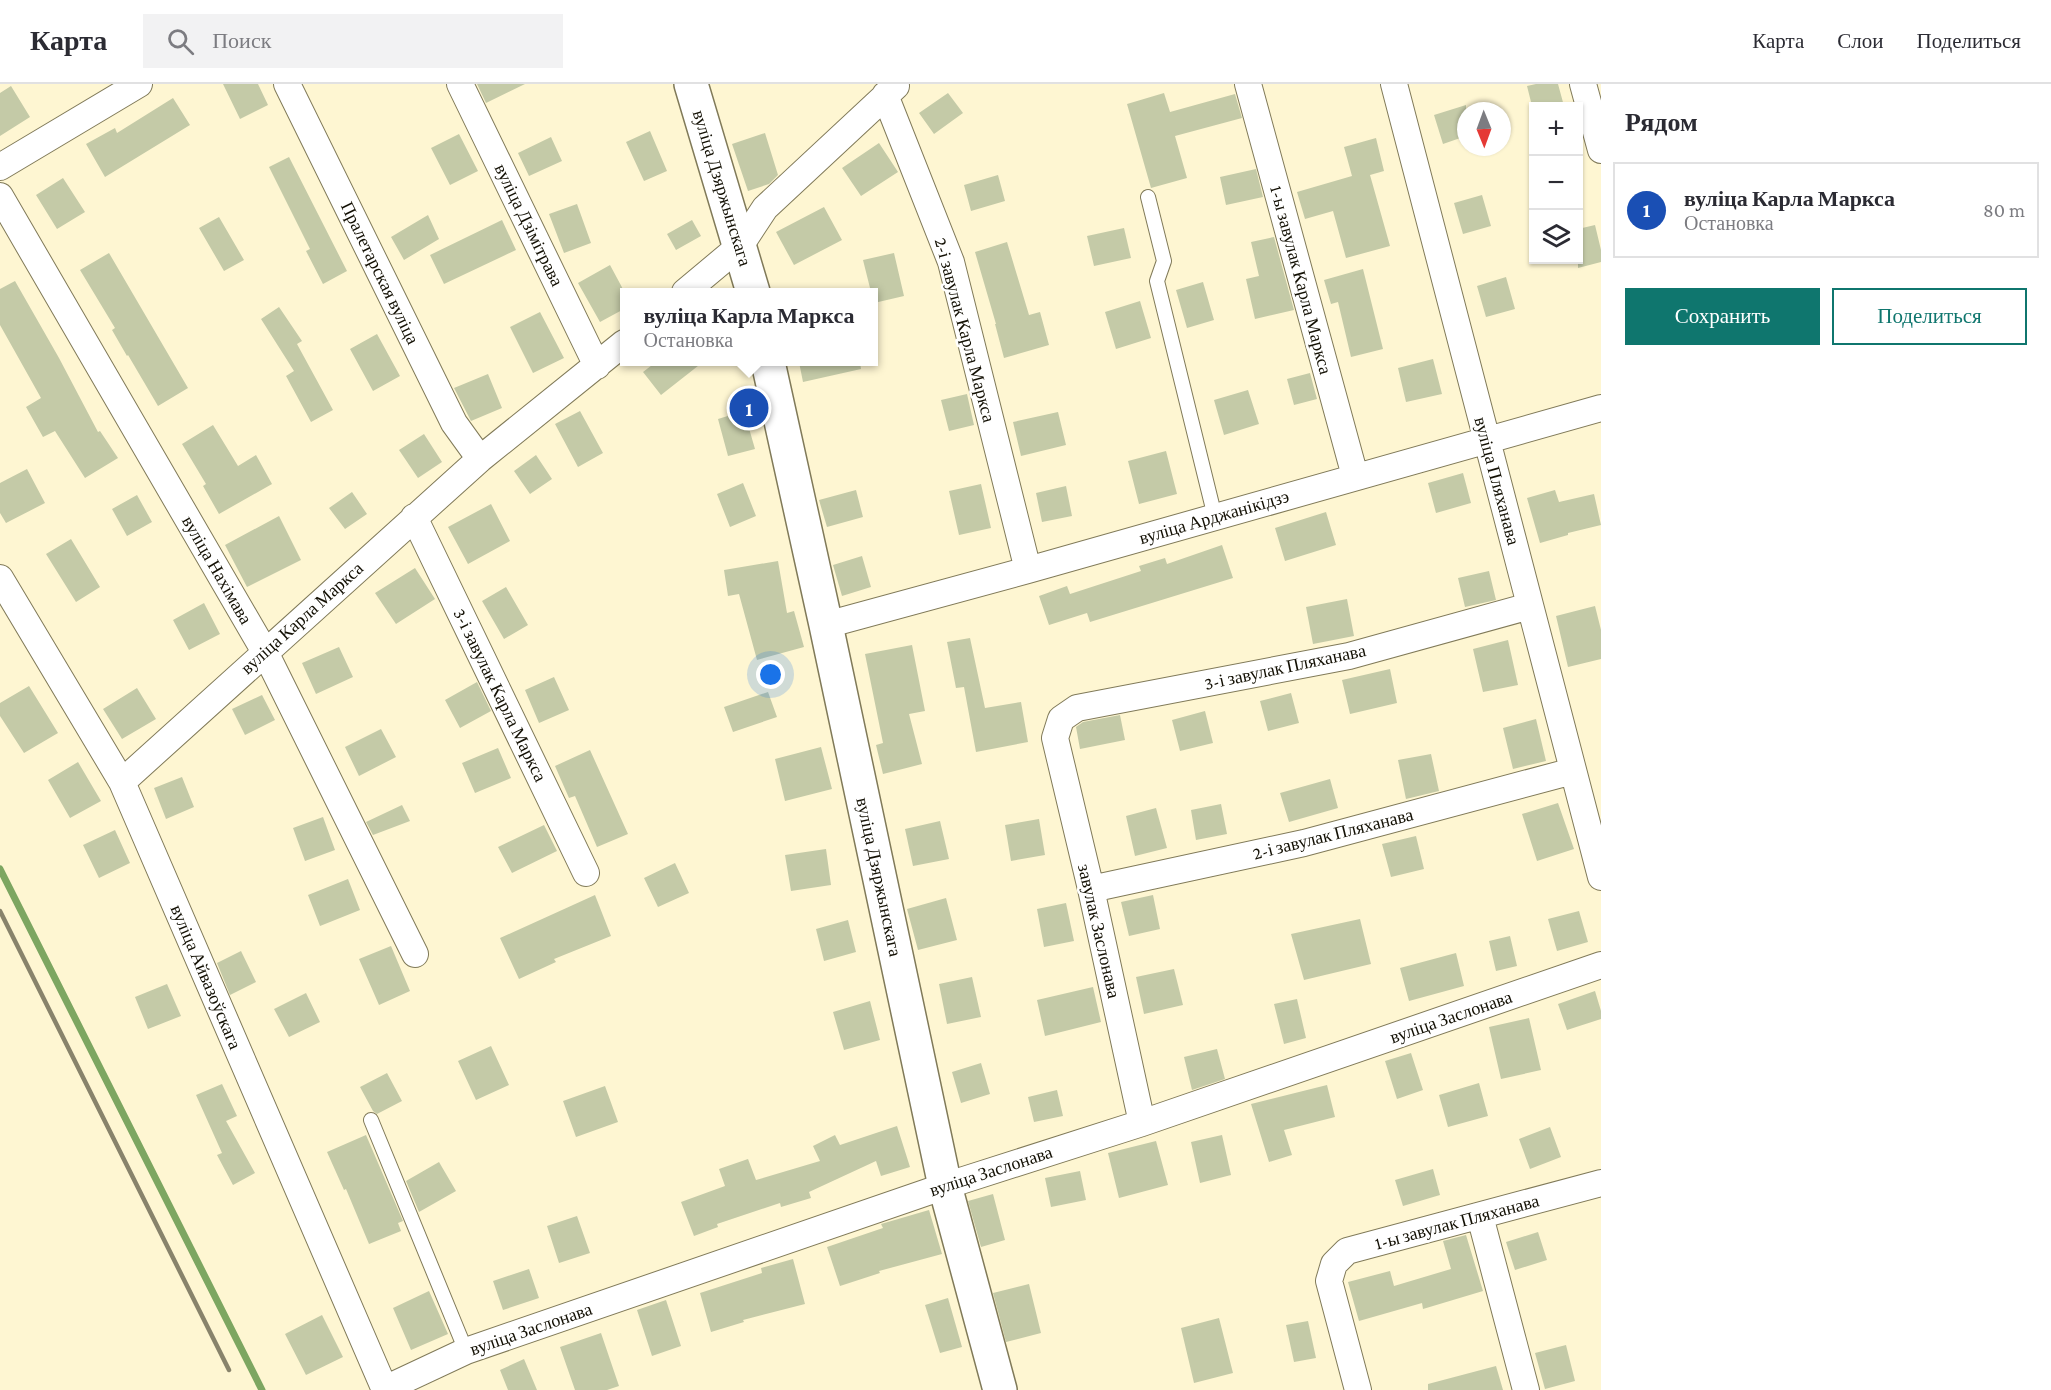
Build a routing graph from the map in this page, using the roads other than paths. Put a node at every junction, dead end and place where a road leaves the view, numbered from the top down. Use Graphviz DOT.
graph roads {
  1 [pos="287,84"];
  2 [pos="460,84"];
  3 [pos="691,84"];
  4 [pos="1248,84"];
  5 [pos="1394,84"];
  6 [pos="1583,84"];
  7 [pos="130,86"];
  8 [pos="891,90"];
  9 [pos="1601,150"];
  10 [pos="0,167"];
  11 [pos="0,196"];
  12 [pos="1148,197"];
  13 [pos="740,246"];
  14 [pos="690,288"];
  15 [pos="752,288"];
  16 [pos="620,346"];
  17 [pos="597,366"];
  18 [pos="769,366"];
  19 [pos="1601,408"];
  20 [pos="1486,439"];
  21 [pos="480,459"];
  22 [pos="1355,476"];
  23 [pos="414,517"];
  24 [pos="1215,518"];
  25 [pos="1028,570"];
  26 [pos="0,578"];
  27 [pos="1530,606"];
  28 [pos="826,625"];
  29 [pos="265,652"];
  30 [pos="1055,738"];
  31 [pos="1573,771"];
  32 [pos="122,782"];
  33 [pos="586,873"];
  34 [pos="1601,877"];
  35 [pos="1090,889"];
  36 [pos="415,954"];
  37 [pos="1601,966"];
  38 [pos="371,1120"];
  39 [pos="1142,1123"];
  40 [pos="1601,1183"];
  41 [pos="945,1186"];
  42 [pos="1480,1216"];
  43 [pos="466,1351"];
  44 [pos="385,1389"];
  45 [pos="1000,1390"];
  46 [pos="1358,1390"];
  47 [pos="1526,1390"];
  1 -- 21 [label="street, Пралетарская вуліца"];
  2 -- 17 [label="street, вуліца Дзімітрава"];
  3 -- 13 [label="street, вуліца Дзяржынскага"];
  4 -- 22 [label="street, 1-ы завулак Карла Маркса"];
  5 -- 20 [label="street, вуліца Пляханава"];
  6 -- 9 [label="street"];
  7 -- 10 [label="street"];
  8 -- 13 [label="street"];
  8 -- 25 [label="street, 2-і завулак Карла Маркса"];
  11 -- 29 [label="street, вуліца Нахімава"];
  12 -- 24 [label="lane"];
  13 -- 14 [label="street"];
  13 -- 15 [label="street, вуліца Дзяржынскага"];
  16 -- 17 [label="street, вуліца Карла Маркса"];
  17 -- 21 [label="street, вуліца Карла Маркса"];
  18 -- 28 [label="street, вуліца Дзяржынскага"];
  19 -- 20 [label="street, вуліца Арджанікідзэ"];
  20 -- 22 [label="street, вуліца Арджанікідзэ"];
  20 -- 27 [label="street, вуліца Пляханава"];
  21 -- 23 [label="street, вуліца Карла Маркса"];
  22 -- 24 [label="street, вуліца Арджанікідзэ"];
  23 -- 29 [label="street, вуліца Карла Маркса"];
  23 -- 33 [label="street, 3-і завулак Карла Маркса"];
  24 -- 25 [label="street, вуліца Арджанікідзэ"];
  25 -- 28 [label="street, вуліца Арджанікідзэ"];
  26 -- 32 [label="street, вуліца Айвазоўскага"];
  27 -- 30 [label="street, 3-і завулак Пляханава"];
  27 -- 31 [label="street, вуліца Пляханава"];
  28 -- 41 [label="street, вуліца Дзяржынскага"];
  29 -- 32 [label="street, вуліца Карла Маркса"];
  29 -- 36 [label="street, вуліца Нахімава"];
  30 -- 35 [label="street, завулак Заслонава"];
  31 -- 34 [label="street, вуліца Пляханава"];
  31 -- 35 [label="street, 2-і завулак Пляханава"];
  32 -- 44 [label="street, вуліца Айвазоўскага"];
  35 -- 39 [label="street, завулак Заслонава"];
  37 -- 39 [label="street, вуліца Заслонава"];
  38 -- 43 [label="lane"];
  39 -- 41 [label="street, вуліца Заслонава"];
  40 -- 42 [label="street, 1-ы завулак Пляханава"];
  41 -- 43 [label="street, вуліца Заслонава"];
  41 -- 45 [label="street, вуліца Дзяржынскага"];
  42 -- 46 [label="street, 1-ы завулак Пляханава"];
  42 -- 47 [label="street"];
  43 -- 44 [label="street, вуліца Заслонава"];
}
